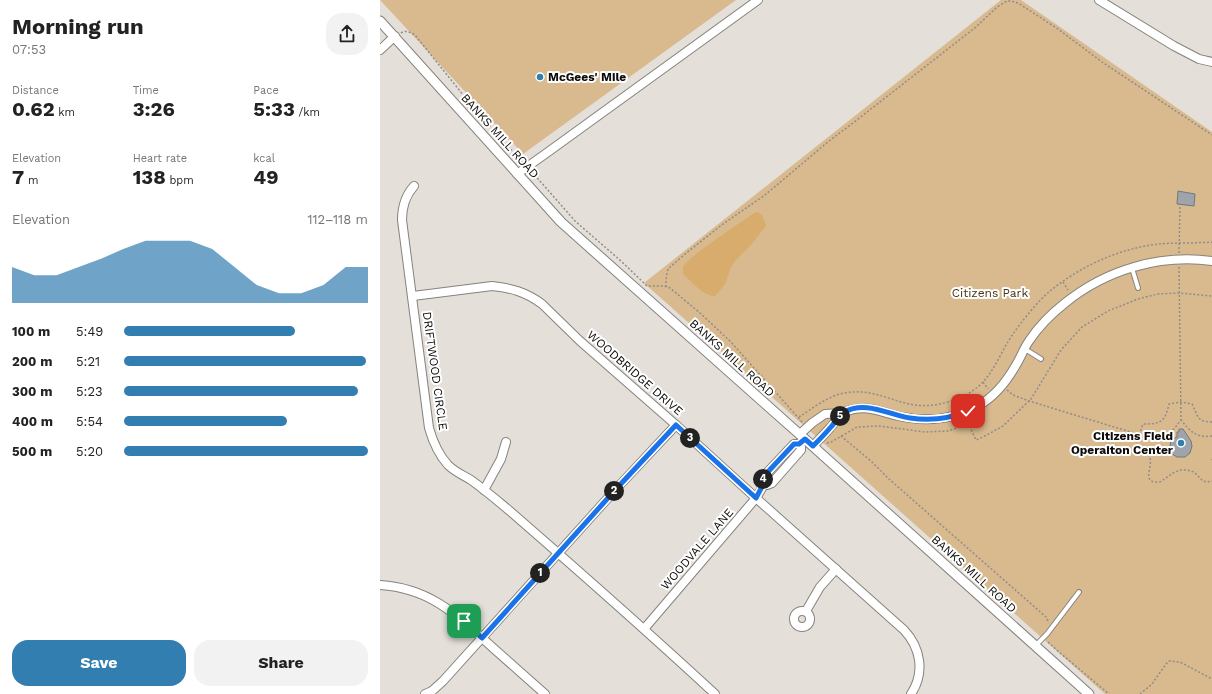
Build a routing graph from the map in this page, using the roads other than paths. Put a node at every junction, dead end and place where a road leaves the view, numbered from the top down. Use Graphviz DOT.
graph roads {
  1 [pos="758,0"];
  2 [pos="1099,0"];
  3 [pos="380,21"];
  4 [pos="395,36"];
  5 [pos="380,50"];
  6 [pos="1212,62"];
  7 [pos="517,174"];
  8 [pos="414,186"];
  9 [pos="1212,261"];
  10 [pos="1132,268"];
  11 [pos="1138,288"];
  12 [pos="412,296"];
  13 [pos="1024,349"];
  14 [pos="1041,359"];
  15 [pos="842,413"];
  16 [pos="676,425"];
  17 [pos="803,436"];
  18 [pos="506,442"];
  19 [pos="816,443"];
  20 [pos="484,490"];
  21 [pos="756,498"];
  22 [pos="558,553"];
  23 [pos="836,568"];
  24 [pos="380,585"];
  25 [pos="1079,592"];
  26 [pos="806,611"];
  27 [pos="644,629"];
  28 [pos="482,638"];
  29 [pos="1036,646"];
  30 [pos="425,694"];
  31 [pos="545,694"];
  32 [pos="715,694"];
  33 [pos="911,694"];
  34 [pos="1089,694"];
  1 -- 7 [label="street"];
  2 -- 6 [label="street"];
  3 -- 4 [label="street, BANKS MILL ROAD"];
  4 -- 5 [label="street"];
  4 -- 7 [label="street, BANKS MILL ROAD"];
  7 -- 17 [label="street, BANKS MILL ROAD"];
  8 -- 12 [label="street, DRIFTWOOD CIRCLE"];
  9 -- 10 [label="street, WOODVALE LANE"];
  10 -- 11 [label="lane"];
  10 -- 13 [label="street, WOODVALE LANE"];
  12 -- 16 [label="street, WOODBRIDGE DRIVE"];
  12 -- 20 [label="street, DRIFTWOOD CIRCLE"];
  13 -- 14 [label="lane"];
  13 -- 15 [label="street, WOODVALE LANE"];
  15 -- 17 [label="street, WOODVALE LANE"];
  15 -- 19 [label="street"];
  16 -- 21 [label="street, WOODBRIDGE DRIVE"];
  16 -- 22 [label="street"];
  17 -- 19 [label="street, BANKS MILL ROAD"];
  17 -- 21 [label="street, WOODVALE LANE"];
  18 -- 20 [label="street"];
  19 -- 29 [label="street, BANKS MILL ROAD"];
  20 -- 22 [label="street, DRIFTWOOD CIRCLE"];
  21 -- 23 [label="street, WOODBRIDGE DRIVE"];
  21 -- 27 [label="street, WOODVALE LANE"];
  22 -- 27 [label="street"];
  22 -- 28 [label="street"];
  23 -- 26 [label="street"];
  23 -- 33 [label="street, WOODBRIDGE DRIVE"];
  24 -- 28 [label="street"];
  25 -- 29 [label="lane"];
  27 -- 32 [label="street"];
  28 -- 30 [label="street"];
  28 -- 31 [label="street"];
  29 -- 34 [label="street, BANKS MILL ROAD"];
}
